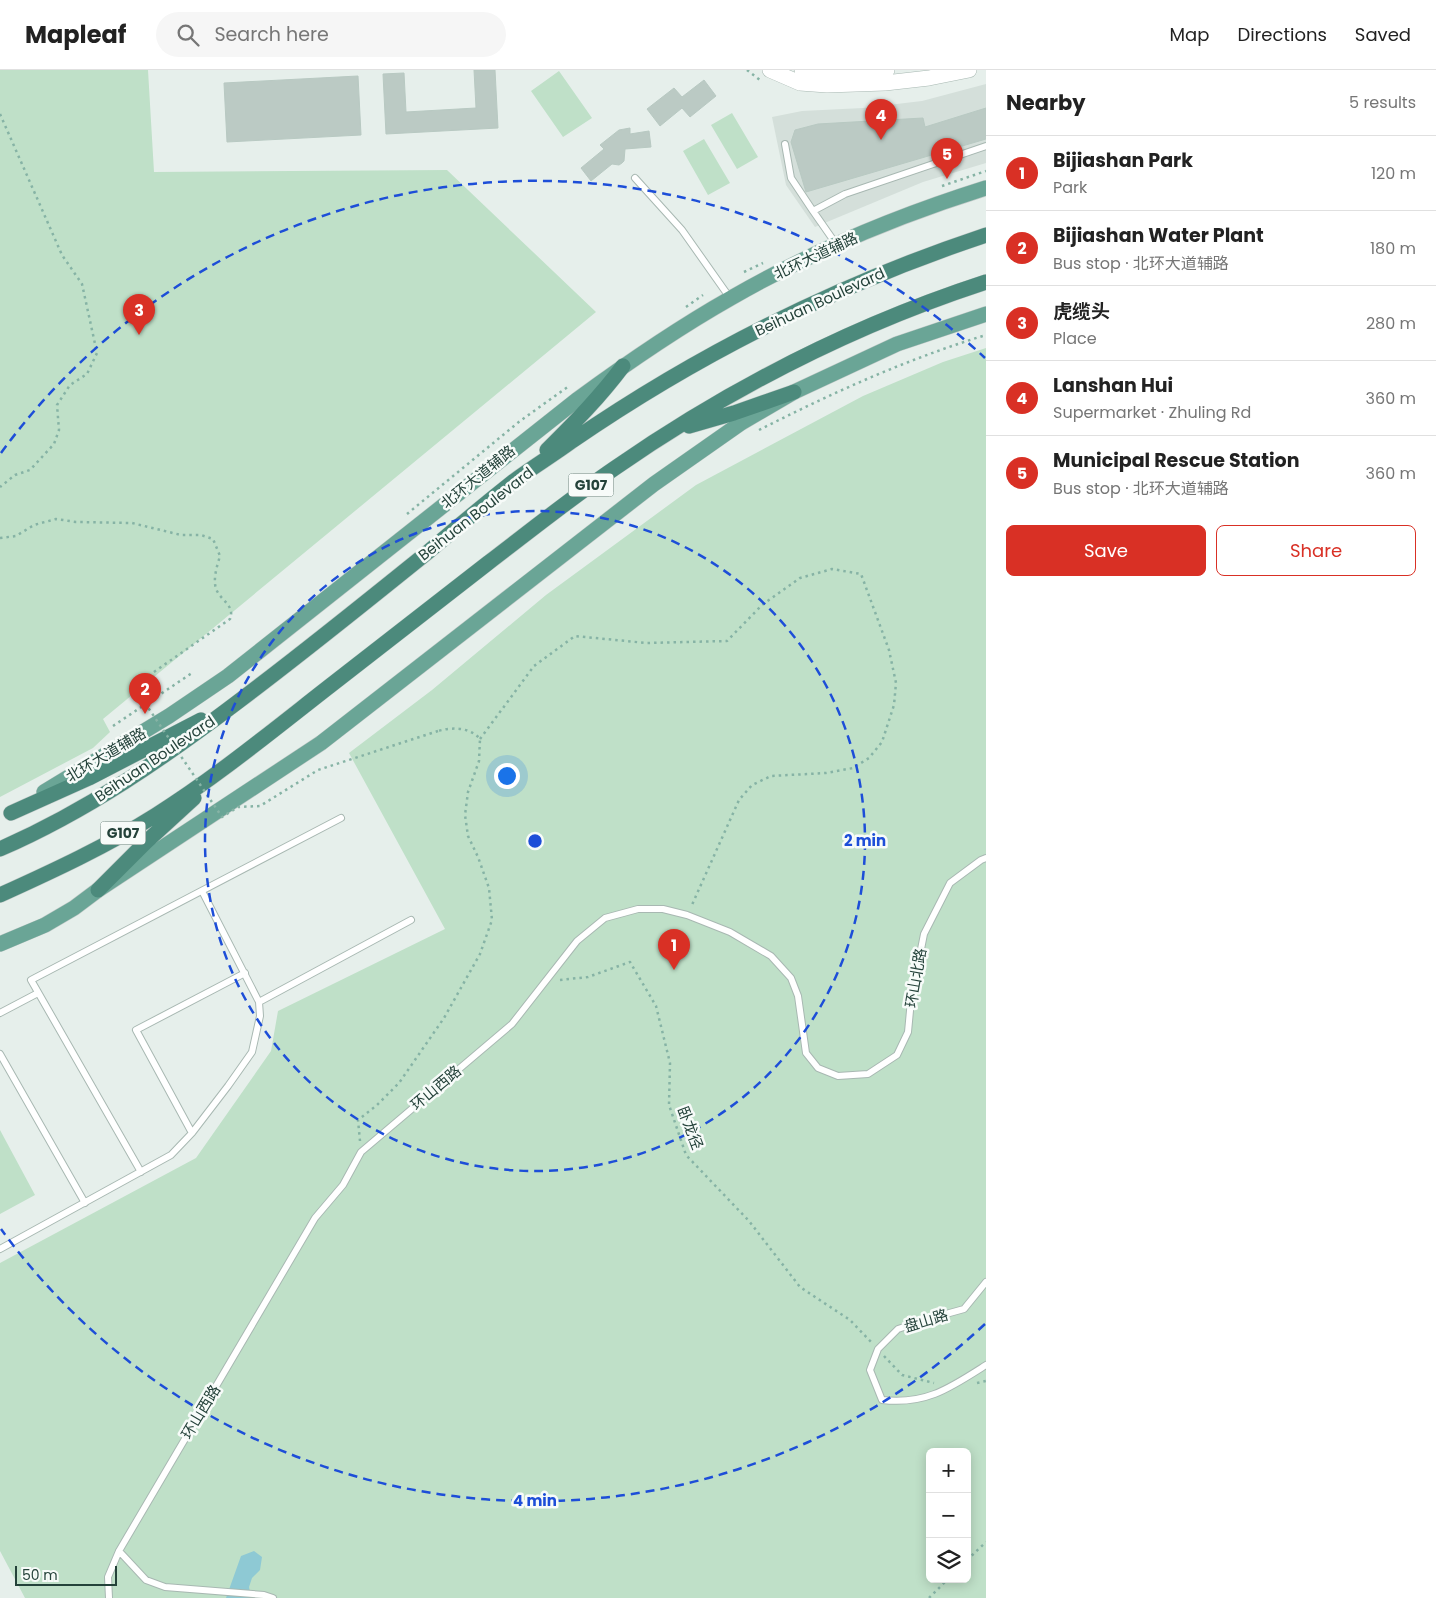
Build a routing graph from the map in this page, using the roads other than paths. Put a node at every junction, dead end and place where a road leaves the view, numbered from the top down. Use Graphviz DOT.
graph roads {
  1 [pos="770,70"];
  2 [pos="802,70"];
  3 [pos="888,70"];
  4 [pos="969,70"];
  5 [pos="785,144"];
  6 [pos="986,146"];
  7 [pos="634,178"];
  8 [pos="986,188"];
  9 [pos="813,210"];
  10 [pos="986,235"];
  11 [pos="837,245"];
  12 [pos="986,282"];
  13 [pos="731,298"];
  14 [pos="986,314"];
  15 [pos="623,366"];
  16 [pos="794,392"];
  17 [pos="671,431"];
  18 [pos="515,481"];
  19 [pos="252,691"];
  20 [pos="238,758"];
  21 [pos="6,816"];
  22 [pos="341,818"];
  23 [pos="0,849"];
  24 [pos="986,858"];
  25 [pos="98,890"];
  26 [pos="202,891"];
  27 [pos="0,895"];
  28 [pos="411,920"];
  29 [pos="0,944"];
  30 [pos="245,973"];
  31 [pos="38,993"];
  32 [pos="259,1002"];
  33 [pos="0,1013"];
  34 [pos="0,1054"];
  35 [pos="838,1076"];
  36 [pos="192,1133"];
  37 [pos="141,1172"];
  38 [pos="85,1203"];
  39 [pos="0,1249"];
  40 [pos="986,1282"];
  41 [pos="986,1365"];
  42 [pos="119,1551"];
  43 [pos="109,1598"];
  44 [pos="273,1598"];
  1 -- 4 [label="street"];
  2 -- 3 [label="street"];
  5 -- 9 [label="lane"];
  6 -- 9 [label="lane"];
  7 -- 13 [label="lane"];
  8 -- 11 [label="main road, 北环大道辅路"];
  9 -- 11 [label="lane"];
  10 -- 18 [label="highway, Beihuan Boulevard / G107"];
  11 -- 13 [label="main road, 北环大道辅路"];
  12 -- 17 [label="highway, G107"];
  13 -- 15 [label="main road, 北环大道辅路"];
  14 -- 16 [label="main road"];
  15 -- 18 [label="highway"];
  15 -- 21 [label="main road, 北环大道辅路"];
  16 -- 17 [label="highway"];
  16 -- 25 [label="main road"];
  17 -- 20 [label="highway, G107"];
  18 -- 19 [label="highway, Beihuan Boulevard / G107"];
  19 -- 21 [label="highway"];
  19 -- 23 [label="highway, Beihuan Boulevard / G107"];
  20 -- 25 [label="highway"];
  20 -- 27 [label="highway, G107"];
  22 -- 26 [label="lane"];
  24 -- 35 [label="lane, 环山北路"];
  25 -- 29 [label="main road"];
  26 -- 30 [label="lane"];
  26 -- 31 [label="lane"];
  28 -- 32 [label="lane"];
  30 -- 32 [label="lane"];
  30 -- 36 [label="lane"];
  31 -- 33 [label="lane"];
  31 -- 37 [label="lane"];
  32 -- 36 [label="lane"];
  34 -- 38 [label="lane"];
  35 -- 42 [label="lane, 环山西路"];
  36 -- 37 [label="lane"];
  37 -- 38 [label="lane"];
  38 -- 39 [label="lane"];
  40 -- 41 [label="lane, 盘山路"];
  42 -- 43 [label="lane, 环山西路"];
  42 -- 44 [label="lane"];
}
